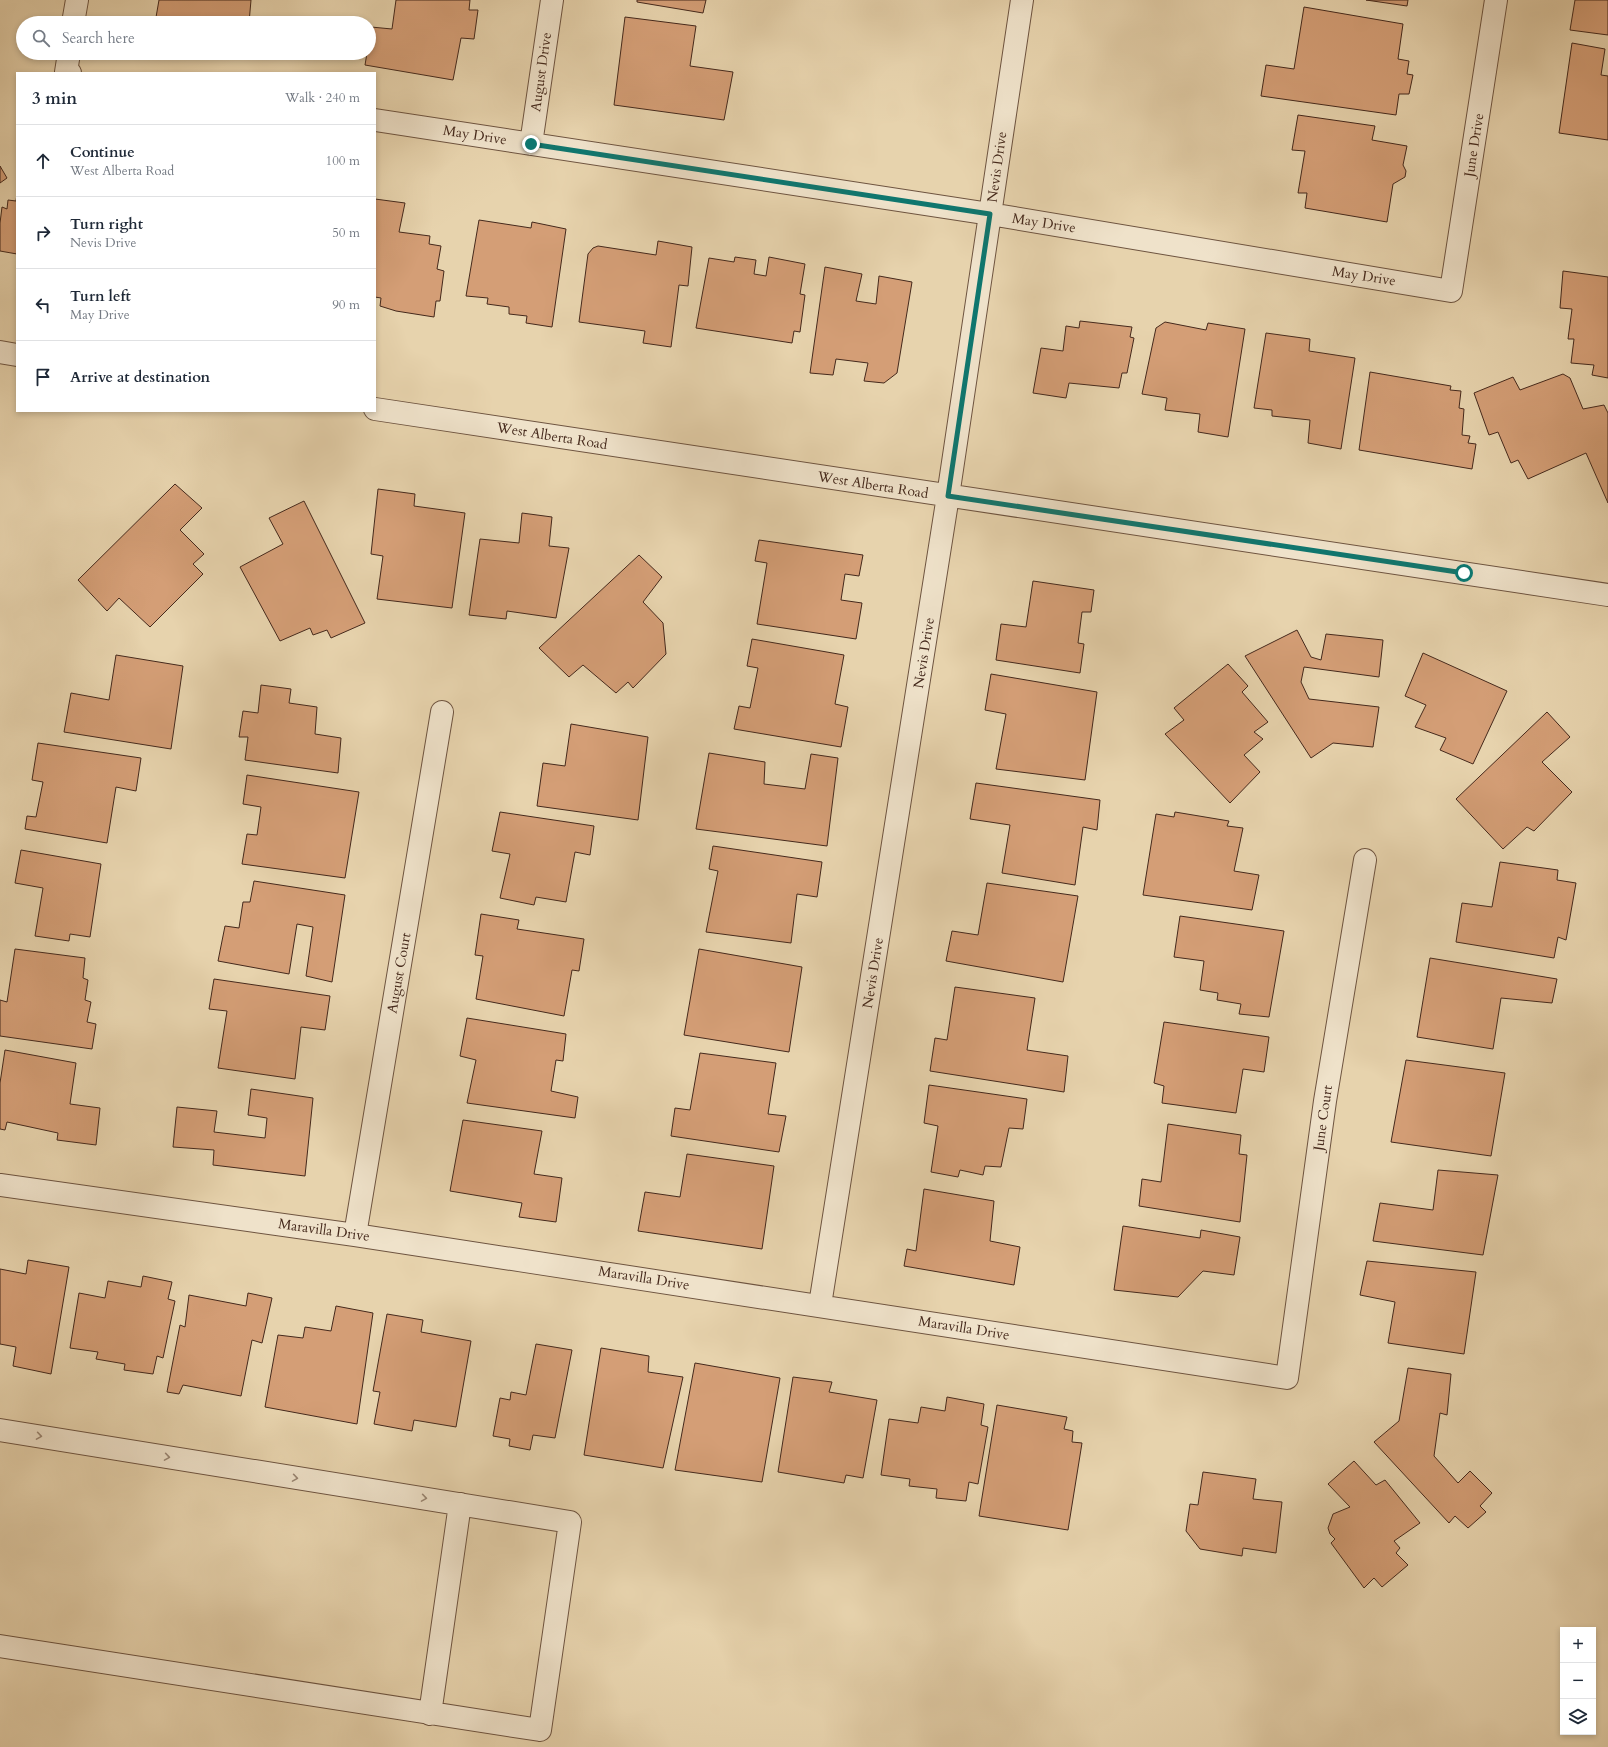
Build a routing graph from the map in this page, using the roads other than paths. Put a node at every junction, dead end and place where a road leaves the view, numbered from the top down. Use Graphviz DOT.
graph roads {
  1 [pos="77,0"];
  2 [pos="552,0"];
  3 [pos="1022,0"];
  4 [pos="1496,0"];
  5 [pos="74,16"];
  6 [pos="376,120"];
  7 [pos="531,144"];
  8 [pos="990,214"];
  9 [pos="1452,291"];
  10 [pos="0,352"];
  11 [pos="16,355"];
  12 [pos="376,409"];
  13 [pos="948,496"];
  14 [pos="1608,595"];
  15 [pos="442,712"];
  16 [pos="1365,860"];
  17 [pos="0,1185"];
  18 [pos="355,1234"];
  19 [pos="820,1305"];
  20 [pos="1287,1378"];
  21 [pos="0,1430"];
  22 [pos="460,1504"];
  23 [pos="0,1646"];
  24 [pos="430,1714"];
  1 -- 5 [label="street"];
  2 -- 7 [label="street, August Drive"];
  3 -- 8 [label="street, Nevis Drive"];
  4 -- 9 [label="street, June Drive"];
  6 -- 7 [label="street, May Drive"];
  7 -- 8 [label="street, May Drive"];
  8 -- 9 [label="street, May Drive"];
  8 -- 13 [label="street, Nevis Drive"];
  10 -- 11 [label="street"];
  12 -- 13 [label="street, West Alberta Road"];
  13 -- 14 [label="street, West Alberta Road"];
  13 -- 19 [label="street, Nevis Drive"];
  15 -- 18 [label="street, August Court"];
  16 -- 20 [label="street, June Court"];
  17 -- 18 [label="street, Maravilla Drive"];
  18 -- 19 [label="street, Maravilla Drive"];
  19 -- 20 [label="street, Maravilla Drive"];
  21 -- 22 [label="street, one-way"];
  22 -- 24 [label="street"];
  22 -- 24 [label="street"];
  23 -- 24 [label="street"];
}
